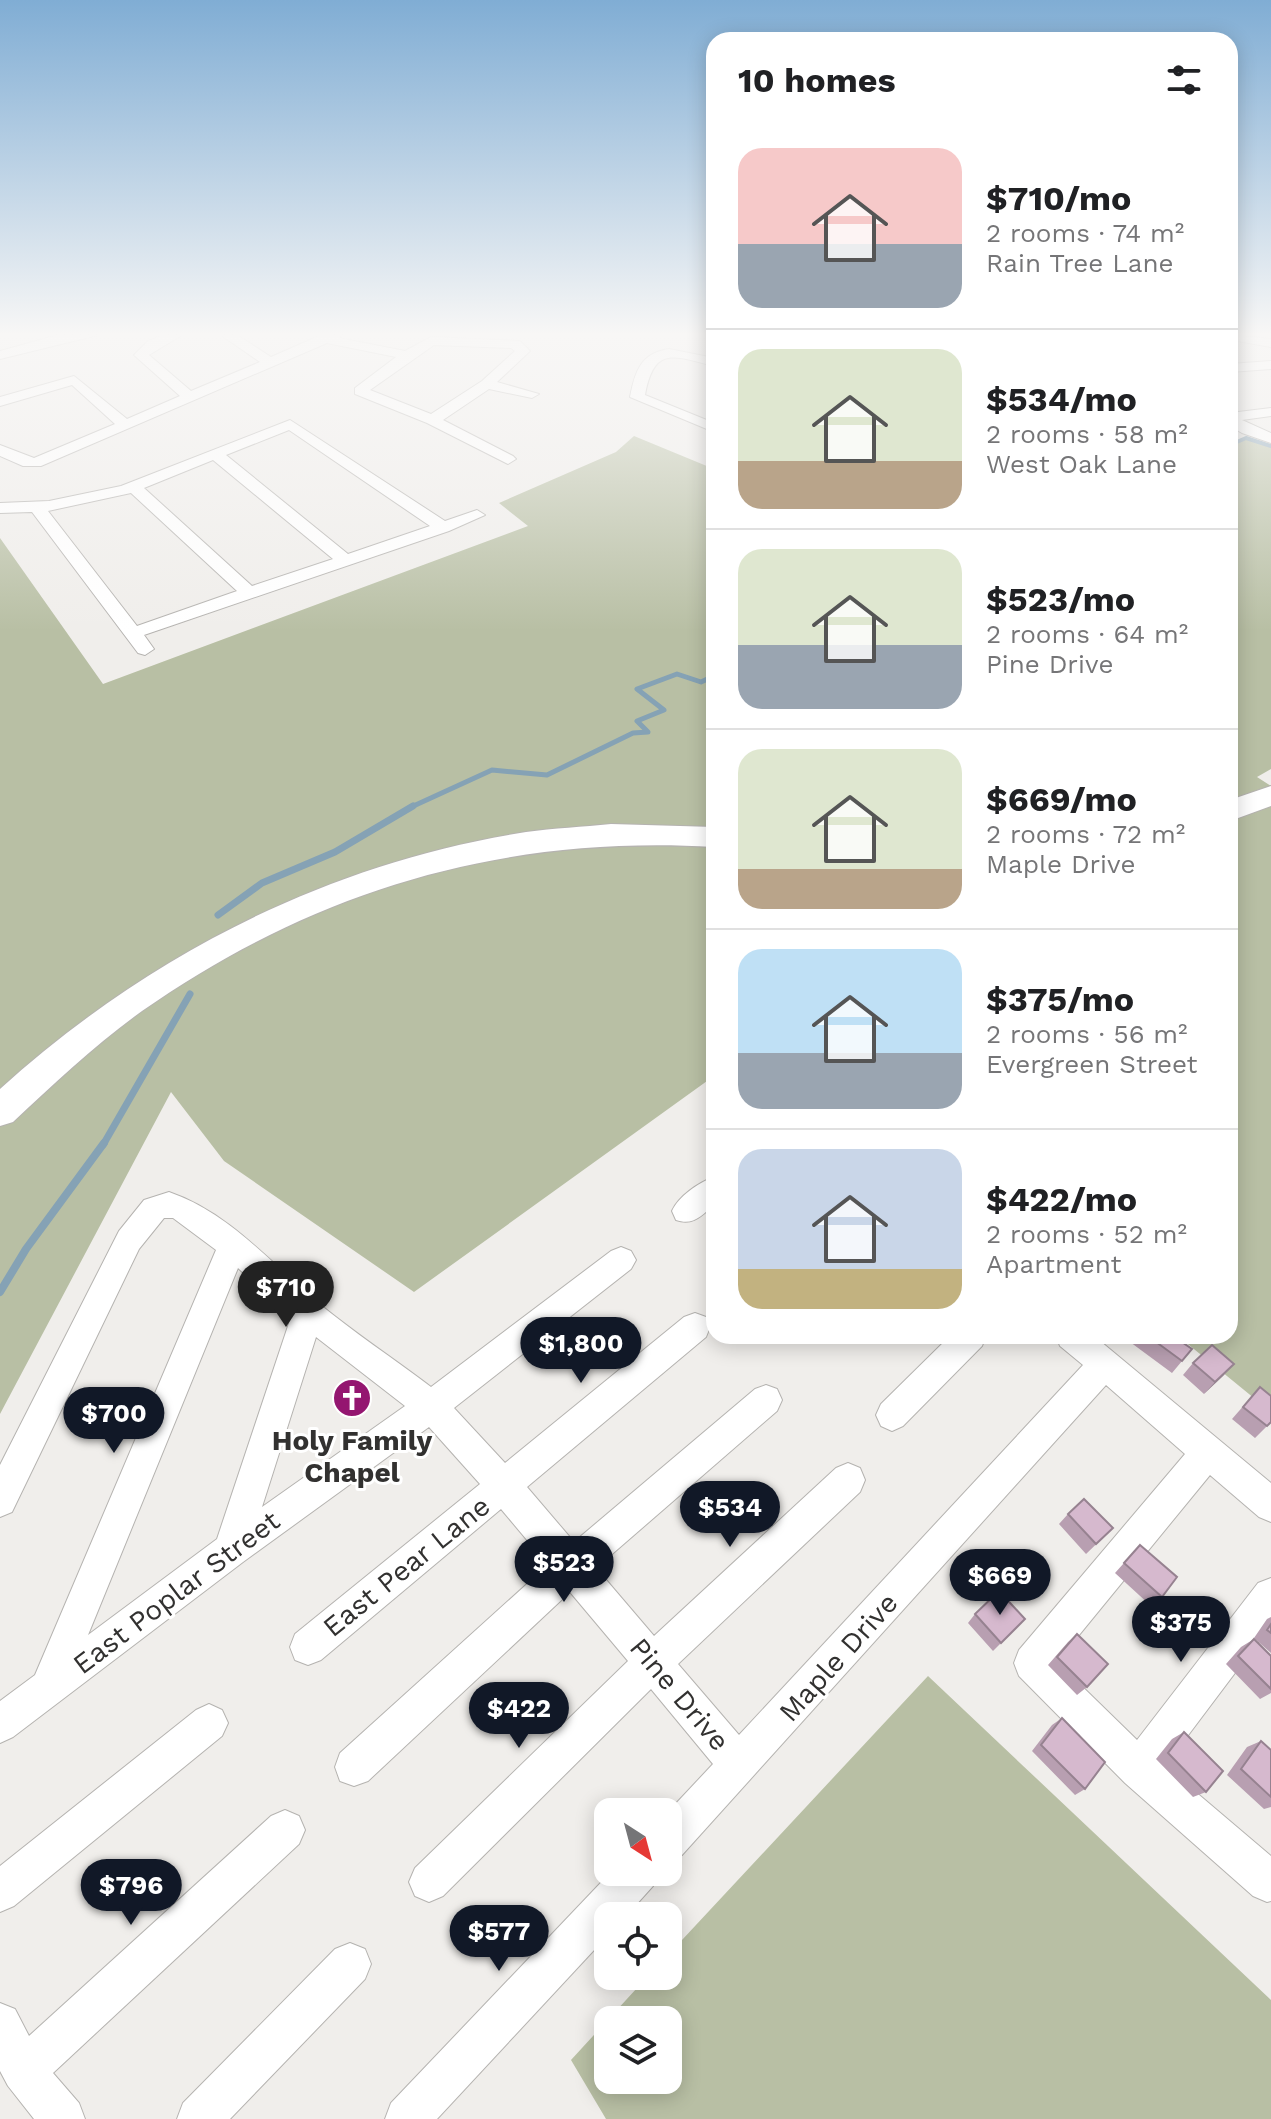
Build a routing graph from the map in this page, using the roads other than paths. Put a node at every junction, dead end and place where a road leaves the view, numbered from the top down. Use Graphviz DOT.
graph roads {
  1 [pos="102,434"];
  2 [pos="265,434"];
  3 [pos="305,434"];
  4 [pos="459,434"];
  5 [pos="0,450"];
  6 [pos="215,454"];
  7 [pos="508,459"];
  8 [pos="134,487"];
  9 [pos="37,507"];
  10 [pos="0,508"];
  11 [pos="477,515"];
  12 [pos="443,527"];
  13 [pos="345,560"];
  14 [pos="249,593"];
  15 [pos="133,633"];
  16 [pos="145,649"];
  17 [pos="1258,807"];
  18 [pos="1238,819"];
  19 [pos="706,824"];
  20 [pos="662,828"];
  21 [pos="706,836"];
  22 [pos="151,978"];
  23 [pos="0,1086"];
  24 [pos="0,1111"];
  25 [pos="706,1195"];
  26 [pos="686,1211"];
  27 [pos="233,1245"];
  28 [pos="621,1260"];
  29 [pos="308,1313"];
  30 [pos="695,1327"];
  31 [pos="963,1344"];
  32 [pos="1080,1344"];
  33 [pos="1103,1366"];
  34 [pos="766,1400"];
  35 [pos="431,1406"];
  36 [pos="892,1415"];
  37 [pos="1208,1452"];
  38 [pos="848,1480"];
  39 [pos="504,1486"];
  40 [pos="0,1500"];
  41 [pos="1271,1505"];
  42 [pos="231,1550"];
  43 [pos="571,1567"];
  44 [pos="1271,1596"];
  45 [pos="308,1647"];
  46 [pos="653,1662"];
  47 [pos="48,1687"];
  48 [pos="209,1723"];
  49 [pos="0,1724"];
  50 [pos="739,1765"];
  51 [pos="354,1767"];
  52 [pos="1139,1769"];
  53 [pos="682,1826"];
  54 [pos="285,1830"];
  55 [pos="1271,1876"];
  56 [pos="429,1882"];
  57 [pos="626,1886"];
  58 [pos="0,1892"];
  59 [pos="350,1964"];
  60 [pos="0,2024"];
  61 [pos="23,2071"];
  62 [pos="63,2119"];
  63 [pos="199,2119"];
  64 [pos="407,2119"];
  1 -- 5 [label="street"];
  2 -- 6 [label="street"];
  3 -- 12 [label="street"];
  4 -- 7 [label="street"];
  6 -- 8 [label="street"];
  6 -- 13 [label="street"];
  8 -- 9 [label="street"];
  8 -- 14 [label="street"];
  9 -- 10 [label="street"];
  9 -- 15 [label="street"];
  11 -- 12 [label="street"];
  12 -- 13 [label="street"];
  13 -- 14 [label="street"];
  14 -- 15 [label="street"];
  15 -- 16 [label="street"];
  17 -- 18 [label="main road"];
  19 -- 20 [label="main road"];
  20 -- 21 [label="main road"];
  20 -- 22 [label="main road"];
  22 -- 23 [label="main road"];
  22 -- 24 [label="main road"];
  25 -- 26 [label="street"];
  27 -- 29 [label="street, Pine Drive"];
  27 -- 40 [label="street, Pine Drive"];
  27 -- 47 [label="street"];
  28 -- 35 [label="street, East Poplar Street"];
  29 -- 35 [label="street, Pine Drive"];
  29 -- 42 [label="street"];
  30 -- 39 [label="street, East Pear Lane"];
  31 -- 36 [label="street"];
  32 -- 33 [label="street"];
  33 -- 37 [label="street"];
  33 -- 50 [label="street, Maple Drive"];
  34 -- 43 [label="street"];
  35 -- 39 [label="street, Pine Drive"];
  35 -- 42 [label="street, East Poplar Street"];
  37 -- 41 [label="street"];
  37 -- 52 [label="street"];
  38 -- 46 [label="street"];
  39 -- 43 [label="street, Pine Drive"];
  39 -- 45 [label="street, East Pear Lane"];
  42 -- 47 [label="street, East Poplar Street"];
  43 -- 46 [label="street, Pine Drive"];
  43 -- 51 [label="street"];
  44 -- 52 [label="street"];
  46 -- 50 [label="street, Pine Drive"];
  46 -- 56 [label="street"];
  47 -- 49 [label="street, East Poplar Street"];
  48 -- 58 [label="street"];
  50 -- 53 [label="street, Maple Drive"];
  52 -- 55 [label="street"];
  54 -- 61 [label="street"];
  57 -- 64 [label="street"];
  59 -- 63 [label="street"];
  60 -- 61 [label="street"];
  61 -- 62 [label="street"];
}
